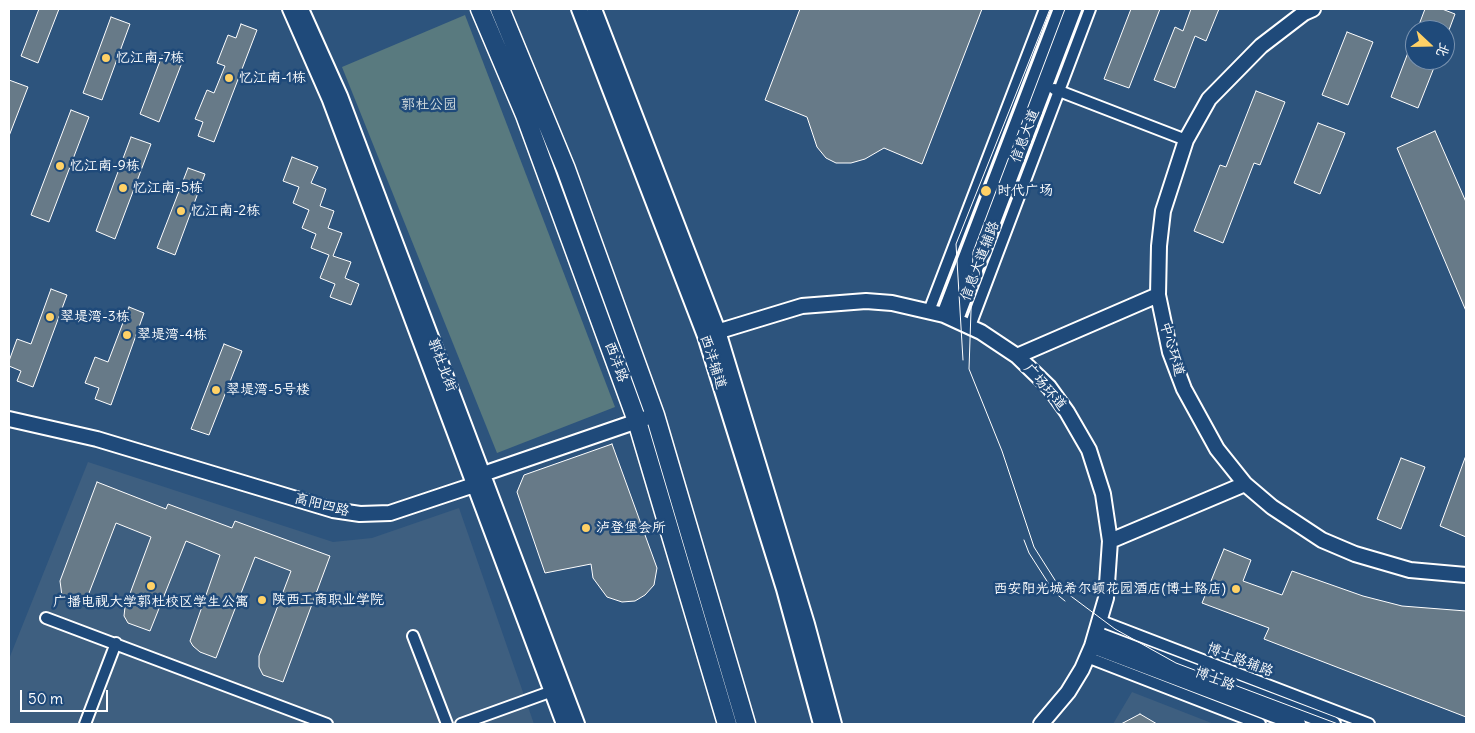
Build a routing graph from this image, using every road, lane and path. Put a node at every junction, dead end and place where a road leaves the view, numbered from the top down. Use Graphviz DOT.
graph roads {
  1 [pos="290,9"];
  2 [pos="301,9"];
  3 [pos="480,9"];
  4 [pos="500,9"];
  5 [pos="579,9"];
  6 [pos="594,9"];
  7 [pos="1046,9"];
  8 [pos="1061,9"];
  9 [pos="1074,9"];
  10 [pos="1090,9"];
  11 [pos="1313,9"];
  12 [pos="1039,83"];
  13 [pos="1059,90"];
  14 [pos="1186,140"];
  15 [pos="1158,295"];
  16 [pos="930,311"];
  17 [pos="950,317"];
  18 [pos="970,326"];
  19 [pos="711,334"];
  20 [pos="1017,356"];
  21 [pos="655,415"];
  22 [pos="9,420"];
  23 [pos="637,420"];
  24 [pos="478,479"];
  25 [pos="1245,484"];
  26 [pos="1110,541"];
  27 [pos="1466,574"];
  28 [pos="46,618"];
  29 [pos="413,636"];
  30 [pos="1094,639"];
  31 [pos="116,643"];
  32 [pos="558,689"];
  33 [pos="85,724"];
  34 [pos="327,724"];
  35 [pos="447,724"];
  36 [pos="461,724"];
  37 [pos="564,724"];
  38 [pos="577,724"];
  39 [pos="727,724"];
  40 [pos="746,724"];
  41 [pos="821,724"];
  42 [pos="834,724"];
  43 [pos="1040,724"];
  44 [pos="1260,724"];
  45 [pos="1298,724"];
  46 [pos="1333,724"];
  47 [pos="1369,724"];
  1 -- 24 [label="street, 郭杜北街"];
  2 -- 24 [label="street, 郭杜北街"];
  3 -- 23 [label="highway, 西沣路"];
  4 -- 21 [label="highway, 西沣路"];
  5 -- 19 [label="street, 西沣辅道"];
  6 -- 19 [label="street, 西沣辅道"];
  7 -- 16 [label="street"];
  8 -- 12 [label="street, 信息大道"];
  9 -- 12 [label="street, 信息大道"];
  10 -- 13 [label="street, 信息大道辅路"];
  11 -- 14 [label="street, 中心环道"];
  12 -- 13 [label="street"];
  12 -- 17 [label="street, 信息大道"];
  13 -- 14 [label="street"];
  13 -- 18 [label="street, 信息大道辅路"];
  14 -- 15 [label="street, 中心环道"];
  15 -- 20 [label="street"];
  15 -- 25 [label="street, 中心环道"];
  16 -- 17 [label="street, 广场环道"];
  16 -- 19 [label="street, 广场环道"];
  17 -- 18 [label="street, 广场环道"];
  18 -- 20 [label="street, 广场环道"];
  19 -- 41 [label="street, 西沣辅道"];
  19 -- 42 [label="street, 西沣辅道"];
  20 -- 26 [label="street, 广场环道"];
  21 -- 23 [label="street, 高阳四路"];
  21 -- 40 [label="highway, 西沣路"];
  22 -- 24 [label="street, 高阳四路"];
  23 -- 24 [label="street, 高阳四路"];
  23 -- 39 [label="highway, 西沣路"];
  24 -- 32 [label="street, 郭杜北街"];
  25 -- 26 [label="street"];
  25 -- 27 [label="street, 中心环道"];
  26 -- 30 [label="street, 广场环道"];
  28 -- 31 [label="street"];
  29 -- 35 [label="street"];
  30 -- 43 [label="street, 广场环道"];
  30 -- 44 [label="street"];
  30 -- 45 [label="street, 博士路"];
  30 -- 46 [label="street, 博士路"];
  30 -- 47 [label="street, 博士路辅路"];
  31 -- 33 [label="street"];
  31 -- 34 [label="street"];
  32 -- 36 [label="street"];
  32 -- 37 [label="street, 郭杜北街"];
  32 -- 38 [label="street, 郭杜北街"];
}
